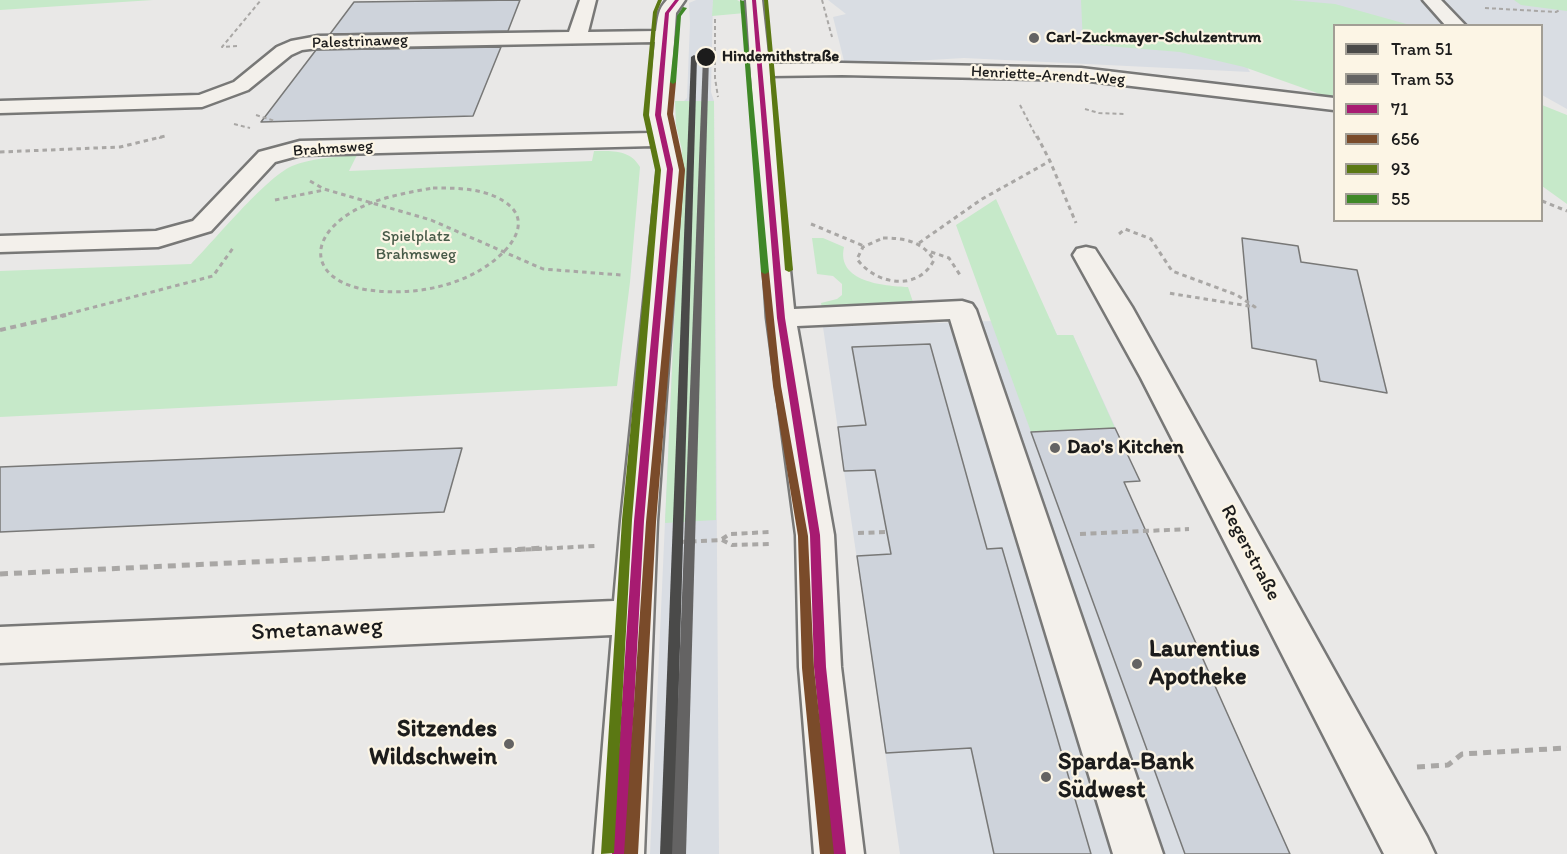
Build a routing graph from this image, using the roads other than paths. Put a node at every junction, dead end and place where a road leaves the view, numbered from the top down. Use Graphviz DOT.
graph roads {
  1 [pos="588,0"];
  2 [pos="677,0"];
  3 [pos="754,0"];
  4 [pos="1433,3"];
  5 [pos="1455,24"];
  6 [pos="665,36"];
  7 [pos="577,37"];
  8 [pos="760,70"];
  9 [pos="1333,105"];
  10 [pos="0,107"];
  11 [pos="663,139"];
  12 [pos="1081,239"];
  13 [pos="0,244"];
  14 [pos="781,318"];
  15 [pos="634,616"];
  16 [pos="0,645"];
  17 [pos="619,854"];
  18 [pos="839,854"];
  19 [pos="1138,854"];
  20 [pos="1410,854"];
  1 -- 7 [label="street"];
  2 -- 6 [label="street"];
  3 -- 8 [label="street"];
  4 -- 5 [label="street"];
  6 -- 7 [label="street, Palestrinaweg"];
  6 -- 11 [label="street"];
  7 -- 10 [label="street, Palestrinaweg"];
  8 -- 9 [label="street, Henriette-Arendt-Weg"];
  8 -- 14 [label="street"];
  11 -- 13 [label="street, Brahmsweg"];
  11 -- 15 [label="street"];
  12 -- 20 [label="street, Regerstraße"];
  14 -- 18 [label="street"];
  14 -- 19 [label="street"];
  15 -- 16 [label="street, Smetanaweg"];
  15 -- 17 [label="street"];
}
